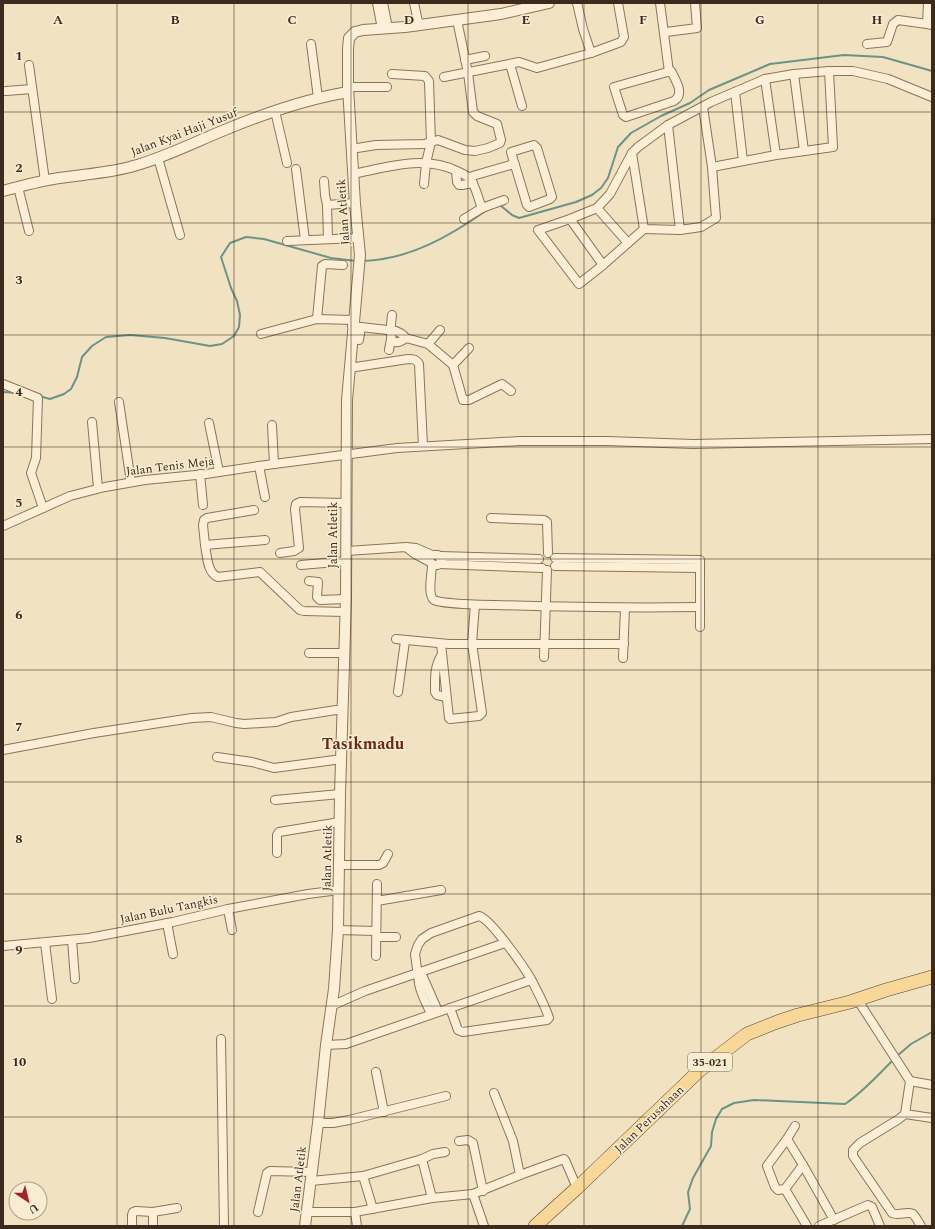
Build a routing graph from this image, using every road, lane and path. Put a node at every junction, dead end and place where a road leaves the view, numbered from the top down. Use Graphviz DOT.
graph roads {
  1 [pos="377,3"];
  2 [pos="383,3"];
  3 [pos="414,3"];
  4 [pos="577,3"];
  5 [pos="618,3"];
  6 [pos="661,3"];
  7 [pos="694,3"];
  8 [pos="928,3"];
  9 [pos="543,4"];
  10 [pos="456,20"];
  11 [pos="930,24"];
  12 [pos="419,26"];
  13 [pos="385,29"];
  14 [pos="666,32"];
  15 [pos="311,44"];
  16 [pos="867,44"];
  17 [pos="591,53"];
  18 [pos="485,56"];
  19 [pos="465,60"];
  20 [pos="510,64"];
  21 [pos="29,65"];
  22 [pos="829,71"];
  23 [pos="670,72"];
  24 [pos="468,73"];
  25 [pos="392,74"];
  26 [pos="794,74"];
  27 [pos="444,77"];
  28 [pos="765,79"];
  29 [pos="387,87"];
  30 [pos="32,89"];
  31 [pos="348,89"];
  32 [pos="6,91"];
  33 [pos="735,92"];
  34 [pos="932,97"];
  35 [pos="318,98"];
  36 [pos="522,106"];
  37 [pos="703,107"];
  38 [pos="275,111"];
  39 [pos="668,126"];
  40 [pos="431,142"];
  41 [pos="351,149"];
  42 [pos="804,151"];
  43 [pos="632,153"];
  44 [pos="776,155"];
  45 [pos="158,158"];
  46 [pos="743,161"];
  47 [pos="287,163"];
  48 [pos="426,163"];
  49 [pos="514,164"];
  50 [pos="712,167"];
  51 [pos="296,169"];
  52 [pos="354,174"];
  53 [pos="471,180"];
  54 [pos="44,181"];
  55 [pos="324,181"];
  56 [pos="424,184"];
  57 [pos="18,187"];
  58 [pos="3,191"];
  59 [pos="504,200"];
  60 [pos="355,203"];
  61 [pos="327,204"];
  62 [pos="482,208"];
  63 [pos="597,208"];
  64 [pos="464,219"];
  65 [pos="570,220"];
  66 [pos="644,229"];
  67 [pos="680,230"];
  68 [pos="30,231"];
  69 [pos="180,235"];
  70 [pos="358,238"];
  71 [pos="328,239"];
  72 [pos="305,240"];
  73 [pos="287,241"];
  74 [pos="628,243"];
  75 [pos="343,265"];
  76 [pos="603,265"];
  77 [pos="392,315"];
  78 [pos="317,319"];
  79 [pos="355,324"];
  80 [pos="440,330"];
  81 [pos="260,334"];
  82 [pos="391,334"];
  83 [pos="359,340"];
  84 [pos="428,344"];
  85 [pos="469,348"];
  86 [pos="389,350"];
  87 [pos="453,365"];
  88 [pos="349,368"];
  89 [pos="3,384"];
  90 [pos="511,391"];
  91 [pos="119,402"];
  92 [pos="92,422"];
  93 [pos="209,423"];
  94 [pos="272,425"];
  95 [pos="932,439"];
  96 [pos="423,446"];
  97 [pos="346,455"];
  98 [pos="274,464"];
  99 [pos="259,466"];
  100 [pos="219,472"];
  101 [pos="200,474"];
  102 [pos="131,482"];
  103 [pos="98,488"];
  104 [pos="265,497"];
  105 [pos="346,503"];
  106 [pos="203,504"];
  107 [pos="43,508"];
  108 [pos="254,510"];
  109 [pos="491,518"];
  110 [pos="3,526"];
  111 [pos="265,540"];
  112 [pos="205,545"];
  113 [pos="280,553"];
  114 [pos="347,556"];
  115 [pos="435,560"];
  116 [pos="548,562"];
  117 [pos="626,563"];
  118 [pos="301,566"];
  119 [pos="700,568"];
  120 [pos="310,581"];
  121 [pos="346,599"];
  122 [pos="474,605"];
  123 [pos="546,607"];
  124 [pos="700,607"];
  125 [pos="625,608"];
  126 [pos="345,612"];
  127 [pos="700,627"];
  128 [pos="396,639"];
  129 [pos="405,641"];
  130 [pos="472,643"];
  131 [pos="441,644"];
  132 [pos="545,644"];
  133 [pos="624,644"];
  134 [pos="309,653"];
  135 [pos="345,653"];
  136 [pos="544,657"];
  137 [pos="623,658"];
  138 [pos="398,692"];
  139 [pos="343,710"];
  140 [pos="3,750"];
  141 [pos="217,758"];
  142 [pos="342,760"];
  143 [pos="340,794"];
  144 [pos="275,800"];
  145 [pos="340,822"];
  146 [pos="277,854"];
  147 [pos="388,854"];
  148 [pos="339,865"];
  149 [pos="377,884"];
  150 [pos="339,890"];
  151 [pos="440,890"];
  152 [pos="377,901"];
  153 [pos="228,909"];
  154 [pos="167,923"];
  155 [pos="232,930"];
  156 [pos="338,930"];
  157 [pos="376,934"];
  158 [pos="396,937"];
  159 [pos="72,940"];
  160 [pos="45,943"];
  161 [pos="505,944"];
  162 [pos="3,946"];
  163 [pos="173,954"];
  164 [pos="376,956"];
  165 [pos="419,973"];
  166 [pos="932,977"];
  167 [pos="75,979"];
  168 [pos="531,980"];
  169 [pos="52,999"];
  170 [pos="857,1000"];
  171 [pos="331,1006"];
  172 [pos="450,1008"];
  173 [pos="435,1013"];
  174 [pos="221,1039"];
  175 [pos="326,1045"];
  176 [pos="376,1072"];
  177 [pos="910,1080"];
  178 [pos="932,1085"];
  179 [pos="494,1093"];
  180 [pos="446,1096"];
  181 [pos="384,1112"];
  182 [pos="905,1114"];
  183 [pos="932,1118"];
  184 [pos="318,1123"];
  185 [pos="795,1126"];
  186 [pos="787,1139"];
  187 [pos="459,1140"];
  188 [pos="445,1152"];
  189 [pos="422,1159"];
  190 [pos="803,1166"];
  191 [pos="520,1175"];
  192 [pos="363,1176"];
  193 [pos="311,1177"];
  194 [pos="577,1188"];
  195 [pos="785,1189"];
  196 [pos="483,1191"];
  197 [pos="473,1194"];
  198 [pos="432,1198"];
  199 [pos="177,1208"];
  200 [pos="373,1209"];
  201 [pos="153,1212"];
  202 [pos="258,1212"];
  203 [pos="306,1212"];
  204 [pos="355,1212"];
  205 [pos="834,1220"];
  206 [pos="132,1226"];
  207 [pos="153,1226"];
  208 [pos="224,1226"];
  209 [pos="305,1226"];
  210 [pos="357,1226"];
  211 [pos="484,1226"];
  212 [pos="535,1226"];
  213 [pos="807,1226"];
  214 [pos="819,1226"];
  215 [pos="880,1226"];
  216 [pos="921,1226"];
  1 -- 13 [label="street"];
  2 -- 13 [label="street"];
  3 -- 12 [label="street"];
  4 -- 17 [label="street"];
  5 -- 17 [label="street"];
  6 -- 14 [label="street"];
  6 -- 23 [label="street"];
  7 -- 14 [label="street"];
  8 -- 11 [label="street"];
  9 -- 10 [label="street, Jalan Atletik"];
  10 -- 12 [label="street, Jalan Atletik"];
  10 -- 19 [label="street"];
  11 -- 16 [label="street"];
  12 -- 13 [label="street, Jalan Atletik"];
  13 -- 31 [label="street, Jalan Atletik"];
  14 -- 23 [label="street"];
  15 -- 35 [label="street"];
  17 -- 20 [label="street"];
  18 -- 19 [label="street"];
  19 -- 24 [label="street"];
  20 -- 24 [label="street"];
  20 -- 36 [label="street"];
  21 -- 30 [label="street"];
  22 -- 26 [label="street"];
  22 -- 34 [label="street"];
  22 -- 42 [label="street"];
  23 -- 23 [label="street"];
  24 -- 27 [label="street"];
  24 -- 40 [label="street"];
  25 -- 40 [label="street"];
  26 -- 28 [label="street"];
  26 -- 42 [label="street"];
  28 -- 33 [label="street"];
  28 -- 44 [label="street"];
  29 -- 31 [label="street"];
  30 -- 32 [label="street"];
  30 -- 54 [label="street"];
  31 -- 35 [label="street, Jalan Kyai Haji Yusuf"];
  31 -- 41 [label="street, Jalan Atletik"];
  33 -- 37 [label="street"];
  33 -- 46 [label="street"];
  35 -- 38 [label="street, Jalan Kyai Haji Yusuf"];
  37 -- 39 [label="street"];
  37 -- 50 [label="street"];
  38 -- 45 [label="street, Jalan Kyai Haji Yusuf"];
  38 -- 47 [label="street"];
  39 -- 43 [label="street"];
  39 -- 67 [label="street"];
  40 -- 41 [label="street"];
  40 -- 48 [label="street"];
  41 -- 52 [label="street, Jalan Atletik"];
  42 -- 44 [label="street"];
  43 -- 63 [label="street"];
  43 -- 66 [label="street"];
  44 -- 46 [label="street"];
  45 -- 54 [label="street, Jalan Kyai Haji Yusuf"];
  45 -- 69 [label="street"];
  46 -- 50 [label="street"];
  48 -- 52 [label="street"];
  48 -- 53 [label="street"];
  48 -- 56 [label="street"];
  49 -- 49 [label="street"];
  49 -- 53 [label="street"];
  50 -- 67 [label="street"];
  51 -- 72 [label="street"];
  52 -- 60 [label="street, Jalan Atletik"];
  53 -- 62 [label="street"];
  54 -- 57 [label="street, Jalan Kyai Haji Yusuf"];
  55 -- 61 [label="street"];
  57 -- 58 [label="street, Jalan Kyai Haji Yusuf"];
  57 -- 68 [label="street"];
  59 -- 62 [label="street"];
  60 -- 61 [label="street"];
  60 -- 70 [label="street, Jalan Atletik"];
  61 -- 71 [label="street"];
  62 -- 64 [label="street"];
  63 -- 65 [label="street"];
  63 -- 74 [label="street"];
  65 -- 76 [label="street"];
  65 -- 76 [label="street"];
  66 -- 67 [label="street"];
  66 -- 74 [label="street"];
  70 -- 71 [label="street"];
  70 -- 79 [label="street, Jalan Atletik"];
  71 -- 72 [label="street"];
  72 -- 73 [label="street"];
  74 -- 76 [label="street"];
  75 -- 78 [label="street"];
  77 -- 82 [label="street"];
  78 -- 79 [label="street"];
  78 -- 81 [label="street"];
  79 -- 82 [label="street"];
  79 -- 83 [label="street"];
  79 -- 88 [label="street, Jalan Atletik"];
  80 -- 84 [label="street"];
  82 -- 84 [label="street"];
  82 -- 86 [label="street"];
  84 -- 87 [label="street"];
  85 -- 87 [label="street"];
  87 -- 90 [label="street"];
  88 -- 96 [label="street"];
  88 -- 97 [label="street, Jalan Atletik"];
  89 -- 107 [label="street"];
  91 -- 102 [label="street"];
  92 -- 103 [label="street"];
  93 -- 100 [label="street"];
  94 -- 98 [label="street"];
  95 -- 96 [label="street, Jalan Tenis Meja"];
  96 -- 97 [label="street, Jalan Tenis Meja"];
  97 -- 98 [label="street, Jalan Tenis Meja"];
  97 -- 105 [label="street, Jalan Atletik"];
  98 -- 99 [label="street, Jalan Tenis Meja"];
  99 -- 100 [label="street, Jalan Tenis Meja"];
  99 -- 104 [label="street"];
  100 -- 101 [label="street, Jalan Tenis Meja"];
  101 -- 102 [label="street, Jalan Tenis Meja"];
  101 -- 106 [label="street"];
  102 -- 103 [label="street, Jalan Tenis Meja"];
  103 -- 107 [label="street, Jalan Tenis Meja"];
  105 -- 113 [label="street"];
  105 -- 114 [label="street, Jalan Atletik"];
  107 -- 110 [label="street, Jalan Tenis Meja"];
  108 -- 112 [label="street"];
  109 -- 116 [label="street"];
  111 -- 112 [label="street"];
  112 -- 126 [label="street"];
  114 -- 115 [label="street"];
  114 -- 118 [label="street"];
  114 -- 121 [label="street, Jalan Atletik"];
  115 -- 116 [label="street"];
  115 -- 122 [label="street"];
  116 -- 117 [label="street"];
  116 -- 123 [label="street"];
  117 -- 119 [label="street"];
  117 -- 119 [label="street"];
  119 -- 124 [label="street"];
  120 -- 121 [label="street"];
  121 -- 126 [label="street, Jalan Atletik"];
  122 -- 123 [label="street"];
  122 -- 130 [label="street"];
  123 -- 125 [label="street"];
  123 -- 132 [label="street"];
  124 -- 125 [label="street"];
  124 -- 127 [label="street"];
  125 -- 133 [label="street"];
  126 -- 135 [label="street, Jalan Atletik"];
  128 -- 129 [label="street"];
  129 -- 131 [label="street"];
  129 -- 138 [label="street"];
  130 -- 131 [label="street"];
  130 -- 131 [label="street"];
  130 -- 132 [label="street"];
  132 -- 133 [label="street"];
  132 -- 136 [label="street"];
  133 -- 137 [label="street"];
  134 -- 135 [label="street"];
  135 -- 139 [label="street, Jalan Atletik"];
  139 -- 140 [label="street"];
  139 -- 142 [label="street, Jalan Atletik"];
  141 -- 142 [label="street"];
  142 -- 143 [label="street, Jalan Atletik"];
  143 -- 144 [label="street"];
  143 -- 145 [label="street, Jalan Atletik"];
  145 -- 146 [label="street"];
  145 -- 148 [label="street, Jalan Atletik"];
  147 -- 148 [label="street"];
  148 -- 150 [label="street, Jalan Atletik"];
  149 -- 152 [label="street"];
  150 -- 153 [label="street, Jalan Bulu Tangkis"];
  150 -- 156 [label="street, Jalan Atletik"];
  151 -- 152 [label="street"];
  152 -- 157 [label="street"];
  153 -- 154 [label="street, Jalan Bulu Tangkis"];
  153 -- 155 [label="street"];
  154 -- 159 [label="street, Jalan Bulu Tangkis"];
  154 -- 163 [label="street"];
  156 -- 157 [label="street"];
  156 -- 171 [label="street, Jalan Atletik"];
  157 -- 158 [label="street"];
  157 -- 164 [label="street"];
  159 -- 160 [label="street, Jalan Bulu Tangkis"];
  159 -- 167 [label="street"];
  160 -- 162 [label="street, Jalan Bulu Tangkis"];
  160 -- 169 [label="street"];
  161 -- 165 [label="street"];
  161 -- 165 [label="street"];
  161 -- 168 [label="street"];
  165 -- 171 [label="street"];
  165 -- 173 [label="street"];
  166 -- 170 [label="main road, Jalan Perusahaan / 35-021"];
  168 -- 172 [label="street"];
  168 -- 172 [label="street"];
  170 -- 177 [label="street"];
  170 -- 194 [label="main road, Jalan Perusahaan / 35-021"];
  171 -- 175 [label="street, Jalan Atletik"];
  172 -- 173 [label="street"];
  173 -- 175 [label="street"];
  174 -- 208 [label="street"];
  175 -- 184 [label="street, Jalan Atletik"];
  176 -- 181 [label="street"];
  177 -- 178 [label="street"];
  177 -- 182 [label="street"];
  179 -- 191 [label="street"];
  180 -- 181 [label="street"];
  181 -- 184 [label="street"];
  182 -- 183 [label="street"];
  182 -- 216 [label="street"];
  184 -- 193 [label="street, Jalan Atletik"];
  185 -- 186 [label="street"];
  186 -- 190 [label="street"];
  186 -- 195 [label="street"];
  187 -- 196 [label="street"];
  188 -- 189 [label="street"];
  189 -- 192 [label="street"];
  189 -- 198 [label="street"];
  190 -- 195 [label="street"];
  190 -- 205 [label="street"];
  191 -- 194 [label="street"];
  191 -- 196 [label="street"];
  192 -- 193 [label="street"];
  192 -- 200 [label="street"];
  193 -- 202 [label="street"];
  193 -- 203 [label="street, Jalan Atletik"];
  194 -- 212 [label="main road, Jalan Perusahaan / 35-021"];
  195 -- 213 [label="street"];
  196 -- 197 [label="street"];
  197 -- 198 [label="street"];
  197 -- 211 [label="street"];
  198 -- 200 [label="street"];
  199 -- 201 [label="street"];
  200 -- 204 [label="street"];
  201 -- 206 [label="street"];
  201 -- 207 [label="street"];
  203 -- 204 [label="street"];
  203 -- 209 [label="street, Jalan Atletik"];
  204 -- 210 [label="street"];
  205 -- 214 [label="street"];
  205 -- 215 [label="street"];
}
